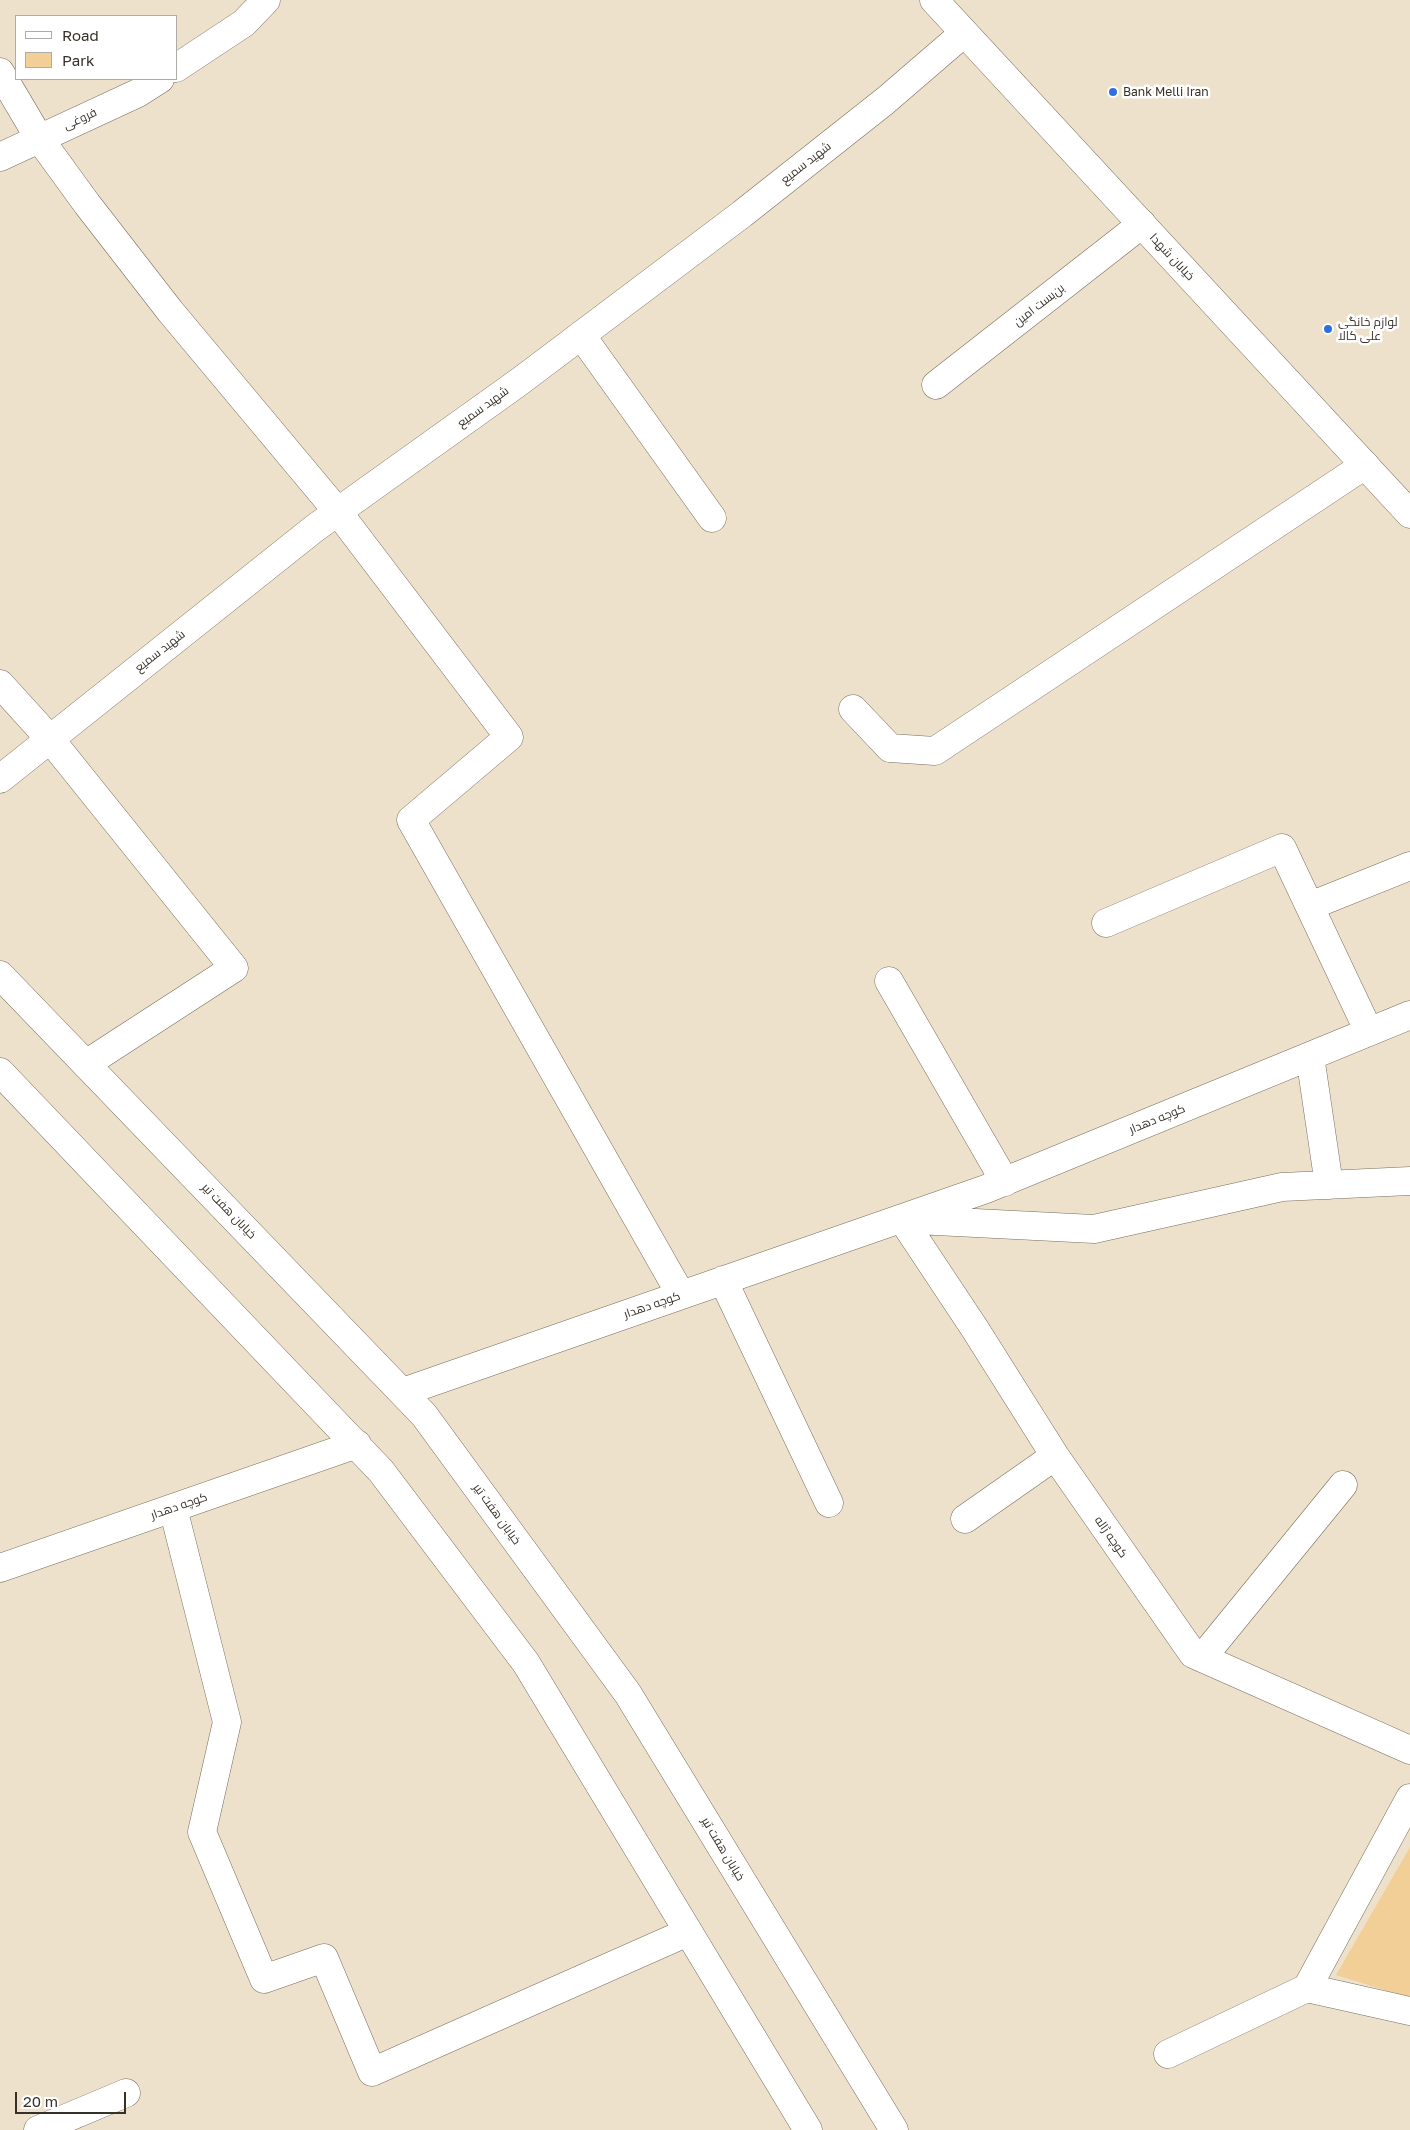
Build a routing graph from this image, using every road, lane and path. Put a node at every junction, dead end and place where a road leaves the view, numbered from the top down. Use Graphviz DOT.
graph roads {
  1 [pos="266,0"];
  2 [pos="934,0"];
  3 [pos="964,33"];
  4 [pos="178,67"];
  5 [pos="0,72"];
  6 [pos="158,80"];
  7 [pos="39,138"];
  8 [pos="0,157"];
  9 [pos="1142,224"];
  10 [pos="580,335"];
  11 [pos="936,385"];
  12 [pos="1365,465"];
  13 [pos="338,512"];
  14 [pos="1410,514"];
  15 [pos="712,518"];
  16 [pos="0,684"];
  17 [pos="852,709"];
  18 [pos="50,739"];
  19 [pos="0,779"];
  20 [pos="1410,866"];
  21 [pos="1310,906"];
  22 [pos="1106,923"];
  23 [pos="0,975"];
  24 [pos="889,981"];
  25 [pos="1410,1015"];
  26 [pos="1369,1032"];
  27 [pos="1310,1056"];
  28 [pos="86,1064"];
  29 [pos="2,1077"];
  30 [pos="1410,1181"];
  31 [pos="1005,1182"];
  32 [pos="1329,1185"];
  33 [pos="902,1219"];
  34 [pos="724,1280"];
  35 [pos="681,1295"];
  36 [pos="403,1392"];
  37 [pos="357,1444"];
  38 [pos="1055,1456"];
  39 [pos="1342,1485"];
  40 [pos="829,1503"];
  41 [pos="173,1508"];
  42 [pos="965,1519"];
  43 [pos="0,1568"];
  44 [pos="1202,1658"];
  45 [pos="1410,1750"];
  46 [pos="1410,1798"];
  47 [pos="688,1932"];
  48 [pos="1307,1988"];
  49 [pos="1410,2011"];
  50 [pos="1168,2054"];
  51 [pos="126,2093"];
  52 [pos="38,2130"];
  53 [pos="808,2130"];
  54 [pos="894,2130"];
  1 -- 4 [label="street"];
  2 -- 3 [label="street, خیابان شهدا"];
  3 -- 9 [label="street, خیابان شهدا"];
  3 -- 10 [label="street, شهید سمیع"];
  5 -- 7 [label="street"];
  6 -- 7 [label="street, فروغی"];
  7 -- 8 [label="street, فروغی"];
  7 -- 13 [label="street"];
  9 -- 11 [label="street, بن‌بست امین"];
  9 -- 12 [label="street, خیابان شهدا"];
  10 -- 13 [label="street, شهید سمیع"];
  10 -- 15 [label="street"];
  12 -- 14 [label="street, خیابان شهدا"];
  12 -- 17 [label="street"];
  13 -- 18 [label="street, شهید سمیع"];
  13 -- 35 [label="street"];
  16 -- 18 [label="street"];
  18 -- 19 [label="street, شهید سمیع"];
  18 -- 28 [label="street"];
  20 -- 21 [label="street"];
  21 -- 22 [label="street"];
  21 -- 26 [label="street"];
  23 -- 28 [label="street, خیابان هفت تیر"];
  24 -- 31 [label="street"];
  25 -- 26 [label="street, کوچه دهدار"];
  26 -- 27 [label="street, کوچه دهدار"];
  27 -- 31 [label="street, کوچه دهدار"];
  27 -- 32 [label="street"];
  28 -- 36 [label="street, خیابان هفت تیر"];
  29 -- 37 [label="street"];
  30 -- 32 [label="street, کوچه دهدار"];
  31 -- 33 [label="street, کوچه دهدار"];
  32 -- 33 [label="street, کوچه دهدار"];
  33 -- 34 [label="street, کوچه دهدار"];
  33 -- 38 [label="street, کوچه ژاله"];
  34 -- 35 [label="street, کوچه دهدار"];
  34 -- 40 [label="street"];
  35 -- 36 [label="street, کوچه دهدار"];
  36 -- 54 [label="street, خیابان هفت تیر"];
  37 -- 41 [label="street, کوچه دهدار"];
  37 -- 47 [label="street"];
  38 -- 42 [label="street"];
  38 -- 44 [label="street, کوچه ژاله"];
  39 -- 44 [label="street"];
  41 -- 43 [label="street, کوچه دهدار"];
  41 -- 47 [label="street"];
  44 -- 45 [label="street, کوچه ژاله"];
  46 -- 48 [label="street"];
  47 -- 53 [label="street"];
  48 -- 49 [label="street"];
  48 -- 50 [label="street"];
  51 -- 52 [label="street"];
}
